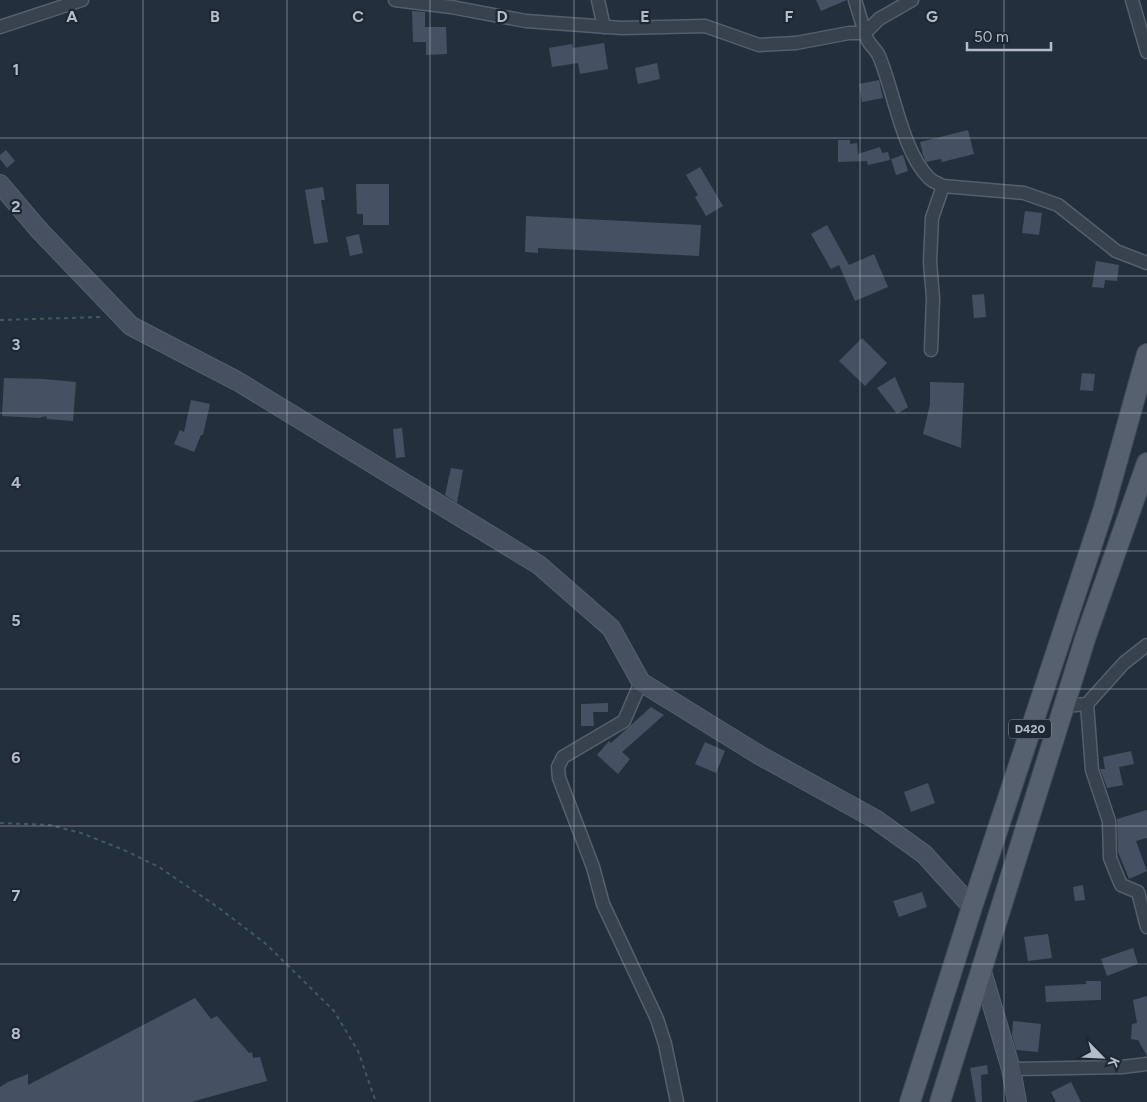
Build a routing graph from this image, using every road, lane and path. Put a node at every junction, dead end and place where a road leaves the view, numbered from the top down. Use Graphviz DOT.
graph roads {
  1 [pos="82,0"];
  2 [pos="394,0"];
  3 [pos="598,0"];
  4 [pos="855,0"];
  5 [pos="912,0"];
  6 [pos="1132,0"];
  7 [pos="604,26"];
  8 [pos="0,27"];
  9 [pos="865,33"];
  10 [pos="1147,52"];
  11 [pos="0,184"];
  12 [pos="943,186"];
  13 [pos="1147,263"];
  14 [pos="0,320"];
  15 [pos="110,320"];
  16 [pos="931,350"];
  17 [pos="1147,354"];
  18 [pos="1147,463"];
  19 [pos="1147,645"];
  20 [pos="641,682"];
  21 [pos="1087,704"];
  22 [pos="1064,706"];
  23 [pos="0,823"];
  24 [pos="1142,890"];
  25 [pos="972,906"];
  26 [pos="1147,927"];
  27 [pos="981,968"];
  28 [pos="1147,1064"];
  29 [pos="1011,1069"];
  30 [pos="376,1102"];
  31 [pos="676,1102"];
  32 [pos="910,1102"];
  33 [pos="940,1102"];
  34 [pos="1017,1102"];
  1 -- 8 [label="street"];
  2 -- 7 [label="street"];
  3 -- 7 [label="street"];
  4 -- 9 [label="street"];
  5 -- 9 [label="street"];
  6 -- 10 [label="street"];
  7 -- 9 [label="street"];
  9 -- 12 [label="street"];
  11 -- 20 [label="street"];
  12 -- 13 [label="street"];
  12 -- 16 [label="street"];
  14 -- 15 [label="path"];
  17 -- 25 [label="main road, D420"];
  18 -- 22 [label="main road, D420"];
  19 -- 21 [label="street"];
  20 -- 25 [label="street"];
  20 -- 31 [label="street"];
  21 -- 22 [label="street"];
  21 -- 24 [label="street"];
  22 -- 27 [label="main road, D420"];
  23 -- 30 [label="path"];
  24 -- 26 [label="street"];
  25 -- 32 [label="main road, D420"];
  27 -- 29 [label="street"];
  27 -- 33 [label="main road, D420"];
  28 -- 29 [label="street"];
  29 -- 34 [label="street"];
}
